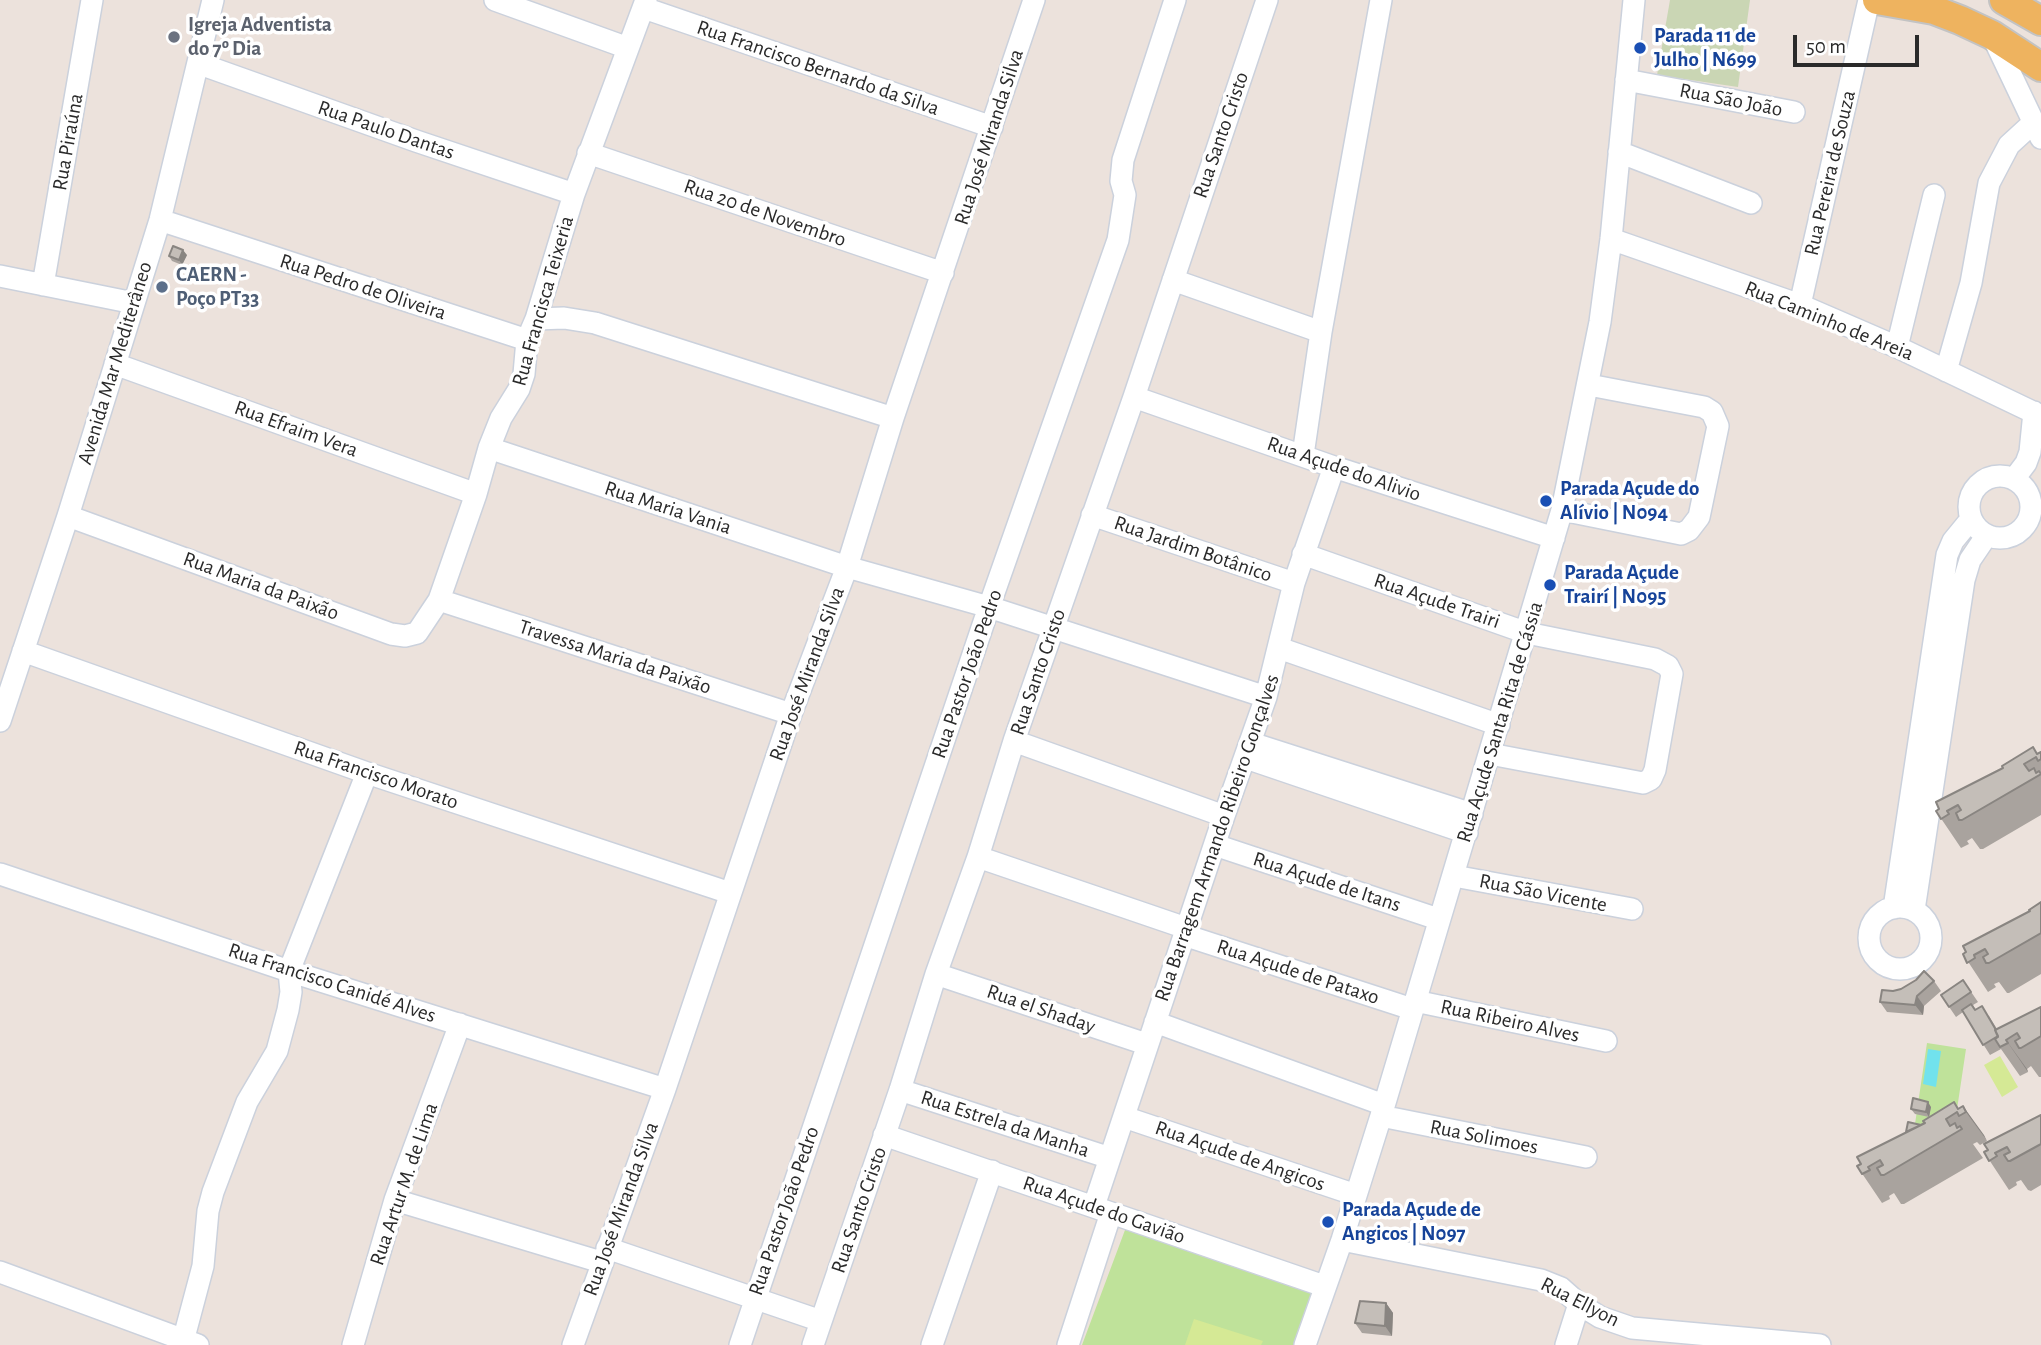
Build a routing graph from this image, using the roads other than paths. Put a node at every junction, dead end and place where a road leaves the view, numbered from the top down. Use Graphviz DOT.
graph roads {
  1 [pos="92,0"];
  2 [pos="214,0"];
  3 [pos="495,0"];
  4 [pos="1034,0"];
  5 [pos="1175,0"];
  6 [pos="1267,0"];
  7 [pos="1381,0"];
  8 [pos="1633,0"];
  9 [pos="1869,0"];
  10 [pos="1877,0"];
  11 [pos="2004,0"];
  12 [pos="645,4"];
  13 [pos="2041,21"];
  14 [pos="1992,35"];
  15 [pos="628,48"];
  16 [pos="200,64"];
  17 [pos="2041,67"];
  18 [pos="1626,80"];
  19 [pos="1794,112"];
  20 [pos="992,127"];
  21 [pos="2037,130"];
  22 [pos="1619,152"];
  23 [pos="588,153"];
  24 [pos="574,194"];
  25 [pos="1934,195"];
  26 [pos="1751,203"];
  27 [pos="160,220"];
  28 [pos="1611,239"];
  29 [pos="943,273"];
  30 [pos="0,276"];
  31 [pos="1173,280"];
  32 [pos="43,285"];
  33 [pos="134,303"];
  34 [pos="1800,305"];
  35 [pos="536,319"];
  36 [pos="1321,331"];
  37 [pos="527,340"];
  38 [pos="1897,347"];
  39 [pos="115,364"];
  40 [pos="1946,371"];
  41 [pos="1589,385"];
  42 [pos="1134,397"];
  43 [pos="2037,414"];
  44 [pos="893,418"];
  45 [pos="489,448"];
  46 [pos="1303,455"];
  47 [pos="1334,467"];
  48 [pos="2014,480"];
  49 [pos="476,494"];
  50 [pos="2036,502"];
  51 [pos="1562,510"];
  52 [pos="1092,515"];
  53 [pos="68,516"];
  54 [pos="1971,519"];
  55 [pos="1986,536"];
  56 [pos="1554,538"];
  57 [pos="1303,554"];
  58 [pos="847,567"];
  59 [pos="1294,583"];
  60 [pos="439,600"];
  61 [pos="989,607"];
  62 [pos="1052,628"];
  63 [pos="1527,633"];
  64 [pos="1279,648"];
  65 [pos="23,650"];
  66 [pos="1266,697"];
  67 [pos="790,714"];
  68 [pos="0,721"];
  69 [pos="1499,725"];
  70 [pos="1014,741"];
  71 [pos="1248,751"];
  72 [pos="1490,754"];
  73 [pos="367,773"];
  74 [pos="1224,816"];
  75 [pos="1469,824"];
  76 [pos="1215,845"];
  77 [pos="978,857"];
  78 [pos="0,874"];
  79 [pos="1454,876"];
  80 [pos="730,893"];
  81 [pos="1632,909"];
  82 [pos="1438,919"];
  83 [pos="1185,932"];
  84 [pos="289,971"];
  85 [pos="936,974"];
  86 [pos="1413,1005"];
  87 [pos="1155,1022"];
  88 [pos="460,1024"];
  89 [pos="1606,1041"];
  90 [pos="1146,1044"];
  91 [pos="665,1089"];
  92 [pos="900,1090"];
  93 [pos="1383,1111"];
  94 [pos="1124,1117"];
  95 [pos="884,1135"];
  96 [pos="1586,1157"];
  97 [pos="1110,1158"];
  98 [pos="992,1171"];
  99 [pos="1356,1195"];
  100 [pos="395,1200"];
  101 [pos="1102,1210"];
  102 [pos="1342,1240"];
  103 [pos="604,1255"];
  104 [pos="0,1272"];
  105 [pos="1324,1286"];
  106 [pos="754,1300"];
  107 [pos="1579,1304"];
  108 [pos="821,1321"];
  109 [pos="188,1343"];
  110 [pos="353,1345"];
  111 [pos="573,1345"];
  112 [pos="740,1345"];
  113 [pos="813,1345"];
  114 [pos="932,1345"];
  115 [pos="1068,1345"];
  116 [pos="1305,1345"];
  117 [pos="1566,1345"];
  118 [pos="1820,1345"];
  1 -- 32 [label="street, Rua Piraúna"];
  2 -- 16 [label="street, Avenida Mar Mediterâneo"];
  3 -- 15 [label="street"];
  4 -- 20 [label="street, Rua José Miranda Silva"];
  5 -- 61 [label="street, Rua Pastor João Pedro"];
  6 -- 31 [label="street, Rua Santo Cristo"];
  7 -- 36 [label="street"];
  8 -- 18 [label="street, Rua Açude Santa Rita de Cássia"];
  9 -- 34 [label="street, Rua Pereira de Souza"];
  10 -- 14 [label="main road"];
  11 -- 13 [label="main road"];
  12 -- 15 [label="street, Rua Francisca Teixeria"];
  12 -- 20 [label="street, Rua Francisco Bernardo da Silva"];
  14 -- 17 [label="main road"];
  14 -- 21 [label="street"];
  15 -- 23 [label="street, Rua Francisca Teixeria"];
  16 -- 24 [label="street, Rua Paulo Dantas"];
  16 -- 27 [label="street, Avenida Mar Mediterâneo"];
  18 -- 19 [label="street, Rua São João"];
  18 -- 22 [label="street, Rua Açude Santa Rita de Cássia"];
  20 -- 29 [label="street, Rua José Miranda Silva"];
  21 -- 40 [label="street"];
  22 -- 26 [label="street"];
  22 -- 28 [label="street, Rua Açude Santa Rita de Cássia"];
  23 -- 24 [label="street, Rua Francisca Teixeria"];
  23 -- 29 [label="street, Rua 20 de Novembro"];
  24 -- 35 [label="street, Rua Francisca Teixeria"];
  25 -- 38 [label="street"];
  27 -- 33 [label="street, Avenida Mar Mediterâneo"];
  27 -- 37 [label="street, Rua Pedro de Oliveira"];
  28 -- 34 [label="street, Rua Caminho de Areia"];
  28 -- 41 [label="street, Rua Açude Santa Rita de Cássia"];
  29 -- 44 [label="street, Rua José Miranda Silva"];
  30 -- 32 [label="street"];
  31 -- 36 [label="street"];
  31 -- 42 [label="street, Rua Santo Cristo"];
  32 -- 33 [label="street"];
  33 -- 39 [label="street, Avenida Mar Mediterâneo"];
  34 -- 38 [label="street, Rua Caminho de Areia"];
  35 -- 37 [label="street, Rua Francisca Teixeria"];
  35 -- 44 [label="street"];
  36 -- 46 [label="street"];
  37 -- 45 [label="street, Rua Francisca Teixeria"];
  38 -- 40 [label="street, Rua Caminho de Areia"];
  39 -- 49 [label="street, Rua Efraim Vera"];
  39 -- 53 [label="street, Avenida Mar Mediterâneo"];
  40 -- 43 [label="street, Rua Caminho de Areia"];
  41 -- 51 [label="street, Rua Açude Santa Rita de Cássia"];
  41 -- 51 [label="street"];
  42 -- 46 [label="street, Rua Açude do Alivio"];
  42 -- 52 [label="street, Rua Santo Cristo"];
  43 -- 48 [label="street"];
  44 -- 58 [label="street, Rua José Miranda Silva"];
  45 -- 49 [label="street, Rua Francisca Teixeria"];
  45 -- 58 [label="street, Rua Maria Vania"];
  46 -- 47 [label="street, Rua Açude do Alivio"];
  47 -- 56 [label="street, Rua Açude do Alivio"];
  47 -- 57 [label="street, Rua Barragem Armando Ribeiro Gonçalves"];
  48 -- 50 [label="street"];
  48 -- 54 [label="street"];
  49 -- 60 [label="street, Rua Francisca Teixeria"];
  50 -- 55 [label="street"];
  51 -- 56 [label="street, Rua Açude Santa Rita de Cássia"];
  52 -- 59 [label="street, Rua Jardim Botânico"];
  52 -- 62 [label="street, Rua Santo Cristo"];
  53 -- 60 [label="street, Rua Maria da Paixão"];
  53 -- 65 [label="street, Avenida Mar Mediterâneo"];
  54 -- 55 [label="street"];
  54 -- 55 [label="street"];
  56 -- 63 [label="street, Rua Açude Santa Rita de Cássia"];
  57 -- 59 [label="street, Rua Barragem Armando Ribeiro Gonçalves"];
  57 -- 63 [label="street, Rua Açude Trairi"];
  58 -- 61 [label="street, Rua Maria Vania"];
  58 -- 67 [label="street, Rua José Miranda Silva"];
  59 -- 64 [label="street, Rua Barragem Armando Ribeiro Gonçalves"];
  60 -- 67 [label="street, Travessa Maria da Paixão"];
  61 -- 62 [label="street, Rua Maria Vania"];
  61 -- 106 [label="street, Rua Pastor João Pedro"];
  62 -- 66 [label="street, Rua Maria Vania"];
  62 -- 70 [label="street, Rua Santo Cristo"];
  63 -- 69 [label="street, Rua Açude Santa Rita de Cássia"];
  63 -- 72 [label="street, Rua Açude Trairi"];
  64 -- 66 [label="street, Rua Barragem Armando Ribeiro Gonçalves"];
  64 -- 69 [label="street"];
  65 -- 68 [label="street, Avenida Mar Mediterâneo"];
  65 -- 73 [label="street, Rua Francisco Morato"];
  66 -- 71 [label="street, Rua Barragem Armando Ribeiro Gonçalves"];
  67 -- 80 [label="street, Rua José Miranda Silva"];
  69 -- 72 [label="street, Rua Açude Santa Rita de Cássia"];
  70 -- 74 [label="street"];
  70 -- 77 [label="street, Rua Santo Cristo"];
  71 -- 74 [label="street, Rua Barragem Armando Ribeiro Gonçalves"];
  71 -- 75 [label="street"];
  72 -- 75 [label="street, Rua Açude Santa Rita de Cássia"];
  73 -- 80 [label="street, Rua Francisco Morato"];
  73 -- 84 [label="street"];
  74 -- 76 [label="street, Rua Barragem Armando Ribeiro Gonçalves"];
  75 -- 79 [label="street, Rua Açude Santa Rita de Cássia"];
  76 -- 82 [label="street, Rua Açude de Itans"];
  76 -- 83 [label="street, Rua Barragem Armando Ribeiro Gonçalves"];
  77 -- 83 [label="street, Rua Açude de Pataxo"];
  77 -- 85 [label="street, Rua Santo Cristo"];
  78 -- 84 [label="street, Rua Francisco Canidé Alves"];
  79 -- 81 [label="street, Rua São Vicente"];
  79 -- 82 [label="street, Rua Açude Santa Rita de Cássia"];
  80 -- 91 [label="street, Rua José Miranda Silva"];
  82 -- 86 [label="street, Rua Açude Santa Rita de Cássia"];
  83 -- 86 [label="street, Rua Açude de Pataxo"];
  83 -- 87 [label="street, Rua Barragem Armando Ribeiro Gonçalves"];
  84 -- 88 [label="street, Rua Francisco Canidé Alves"];
  84 -- 109 [label="street"];
  85 -- 90 [label="street, Rua el Shaday"];
  85 -- 92 [label="street, Rua Santo Cristo"];
  86 -- 89 [label="street, Rua Ribeiro Alves"];
  86 -- 93 [label="street, Rua Açude Santa Rita de Cássia"];
  87 -- 90 [label="street, Rua Barragem Armando Ribeiro Gonçalves"];
  87 -- 93 [label="street, Rua Solimoes"];
  88 -- 91 [label="street, Rua Francisco Canidé Alves"];
  88 -- 100 [label="street, Rua Artur M. de Lima"];
  90 -- 94 [label="street, Rua Barragem Armando Ribeiro Gonçalves"];
  91 -- 103 [label="street, Rua José Miranda Silva"];
  92 -- 95 [label="street, Rua Santo Cristo"];
  92 -- 97 [label="street, Rua Estrela da Manha"];
  93 -- 96 [label="street, Rua Solimoes"];
  93 -- 99 [label="street, Rua Açude Santa Rita de Cássia"];
  94 -- 97 [label="street, Rua Barragem Armando Ribeiro Gonçalves"];
  94 -- 99 [label="street, Rua Açude de Angicos"];
  95 -- 98 [label="street, Rua Açude do Gavião"];
  95 -- 108 [label="street, Rua Santo Cristo"];
  97 -- 101 [label="street, Rua Barragem Armando Ribeiro Gonçalves"];
  98 -- 101 [label="street, Rua Açude do Gavião"];
  98 -- 114 [label="street"];
  99 -- 102 [label="street, Rua Açude Santa Rita de Cássia"];
  100 -- 103 [label="street"];
  100 -- 110 [label="street, Rua Artur M. de Lima"];
  101 -- 105 [label="street, Rua Açude do Gavião"];
  101 -- 115 [label="street, Rua Barragem Armando Ribeiro Gonçalves"];
  102 -- 105 [label="street, Rua Açude Santa Rita de Cássia"];
  102 -- 107 [label="street, Rua Ellyon"];
  103 -- 106 [label="street"];
  103 -- 111 [label="street, Rua José Miranda Silva"];
  104 -- 109 [label="street"];
  105 -- 116 [label="street, Rua Açude Santa Rita de Cássia"];
  106 -- 108 [label="street"];
  106 -- 112 [label="street, Rua Pastor João Pedro"];
  107 -- 117 [label="street"];
  107 -- 118 [label="street, Rua Ellyon"];
  108 -- 113 [label="street, Rua Santo Cristo"];
}
